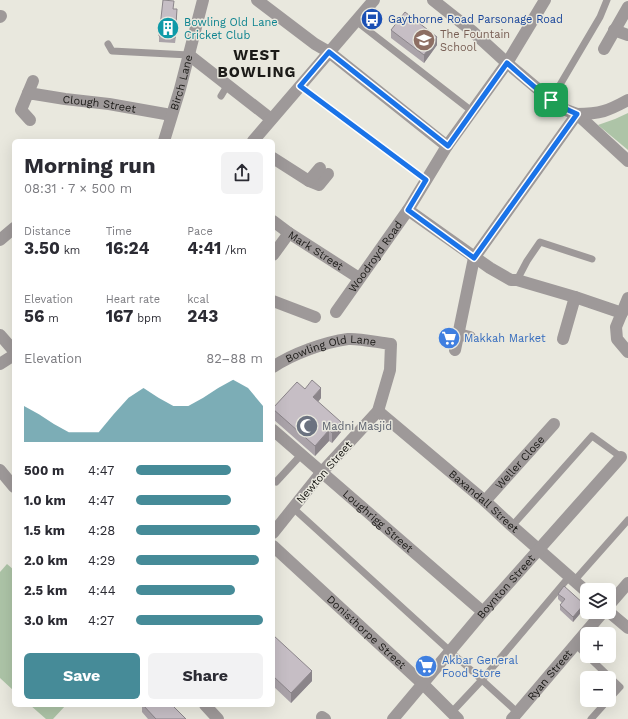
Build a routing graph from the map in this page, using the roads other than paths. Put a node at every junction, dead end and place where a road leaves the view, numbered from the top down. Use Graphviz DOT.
graph roads {
  1 [pos="203,0"];
  2 [pos="258,0"];
  3 [pos="374,0"];
  4 [pos="432,0"];
  5 [pos="545,0"];
  6 [pos="607,0"];
  7 [pos="628,7"];
  8 [pos="356,21"];
  9 [pos="614,30"];
  10 [pos="628,35"];
  11 [pos="108,44"];
  12 [pos="604,49"];
  13 [pos="329,52"];
  14 [pos="189,55"];
  15 [pos="507,63"];
  16 [pos="33,81"];
  17 [pos="300,86"];
  18 [pos="28,93"];
  19 [pos="551,100"];
  20 [pos="628,100"];
  21 [pos="473,112"];
  22 [pos="577,114"];
  23 [pos="171,115"];
  24 [pos="271,119"];
  25 [pos="30,120"];
  26 [pos="165,139"];
  27 [pos="256,139"];
  28 [pos="448,146"];
  29 [pos="275,159"];
  30 [pos="628,161"];
  31 [pos="324,171"];
  32 [pos="426,180"];
  33 [pos="408,210"];
  34 [pos="275,222"];
  35 [pos="12,230"];
  36 [pos="289,233"];
  37 [pos="0,240"];
  38 [pos="275,252"];
  39 [pos="474,258"];
  40 [pos="592,260"];
  41 [pos="360,278"];
  42 [pos="517,280"];
  43 [pos="575,297"];
  44 [pos="628,298"];
  45 [pos="275,302"];
  46 [pos="336,312"];
  47 [pos="622,313"];
  48 [pos="315,317"];
  49 [pos="0,335"];
  50 [pos="563,338"];
  51 [pos="391,344"];
  52 [pos="455,350"];
  53 [pos="12,352"];
  54 [pos="628,352"];
  55 [pos="12,356"];
  56 [pos="0,364"];
  57 [pos="275,365"];
  58 [pos="378,411"];
  59 [pos="554,424"];
  60 [pos="275,432"];
  61 [pos="301,455"];
  62 [pos="621,457"];
  63 [pos="0,470"];
  64 [pos="321,473"];
  65 [pos="276,482"];
  66 [pos="12,485"];
  67 [pos="486,501"];
  68 [pos="293,508"];
  69 [pos="628,520"];
  70 [pos="512,526"];
  71 [pos="275,530"];
  72 [pos="275,548"];
  73 [pos="538,550"];
  74 [pos="572,579"];
  75 [pos="628,582"];
  76 [pos="580,586"];
  77 [pos="616,597"];
  78 [pos="483,612"];
  79 [pos="616,618"];
  80 [pos="597,619"];
  81 [pos="628,628"];
  82 [pos="575,644"];
  83 [pos="450,651"];
  84 [pos="603,671"];
  85 [pos="481,681"];
  86 [pos="616,683"];
  87 [pos="423,684"];
  88 [pos="616,691"];
  89 [pos="207,707"];
  90 [pos="602,707"];
  91 [pos="451,713"];
  92 [pos="514,716"];
  93 [pos="218,719"];
  94 [pos="393,719"];
  95 [pos="591,719"];
  1 -- 14 [label="street, Birch Lane"];
  2 -- 13 [label="street"];
  3 -- 8 [label="street"];
  4 -- 15 [label="street"];
  5 -- 15 [label="street"];
  6 -- 19 [label="lane"];
  7 -- 9 [label="street"];
  8 -- 13 [label="street"];
  8 -- 21 [label="lane"];
  9 -- 10 [label="street"];
  9 -- 12 [label="street"];
  11 -- 14 [label="lane"];
  13 -- 17 [label="street"];
  13 -- 28 [label="street"];
  14 -- 23 [label="street, Birch Lane"];
  14 -- 24 [label="street"];
  15 -- 19 [label="street"];
  15 -- 21 [label="street, Woodroyd Road"];
  16 -- 18 [label="street"];
  17 -- 24 [label="street"];
  17 -- 32 [label="lane"];
  18 -- 23 [label="street, Clough Street"];
  18 -- 25 [label="street"];
  19 -- 22 [label="street"];
  20 -- 22 [label="street"];
  21 -- 28 [label="street, Woodroyd Road"];
  22 -- 30 [label="street"];
  22 -- 39 [label="street"];
  23 -- 26 [label="street, Birch Lane"];
  24 -- 27 [label="street"];
  28 -- 32 [label="street, Woodroyd Road"];
  29 -- 31 [label="street"];
  32 -- 33 [label="street, Woodroyd Road"];
  33 -- 39 [label="street"];
  33 -- 41 [label="street, Woodroyd Road"];
  34 -- 36 [label="street, Mark Street"];
  35 -- 37 [label="street"];
  36 -- 38 [label="street"];
  36 -- 41 [label="street, Mark Street"];
  39 -- 42 [label="street"];
  39 -- 52 [label="street"];
  40 -- 42 [label="lane"];
  41 -- 46 [label="street, Woodroyd Road"];
  42 -- 43 [label="street"];
  43 -- 47 [label="street"];
  43 -- 50 [label="street"];
  44 -- 47 [label="street"];
  45 -- 48 [label="street"];
  47 -- 54 [label="street"];
  49 -- 53 [label="street"];
  51 -- 57 [label="street, Bowling Old Lane"];
  51 -- 58 [label="street, Newton Street"];
  55 -- 56 [label="street"];
  58 -- 64 [label="street, Newton Street"];
  58 -- 67 [label="street, Baxandall Street"];
  59 -- 67 [label="street, Weller Close"];
  60 -- 61 [label="street, Loughrigg Street"];
  61 -- 64 [label="street, Loughrigg Street"];
  61 -- 65 [label="lane"];
  62 -- 70 [label="lane"];
  62 -- 73 [label="street, Boynton Street"];
  63 -- 66 [label="street"];
  64 -- 68 [label="street, Newton Street"];
  64 -- 78 [label="street, Loughrigg Street"];
  67 -- 70 [label="street, Baxandall Street"];
  68 -- 71 [label="street, Newton Street"];
  68 -- 83 [label="lane"];
  69 -- 74 [label="lane"];
  70 -- 73 [label="street, Baxandall Street"];
  72 -- 87 [label="street, Donisthorpe Street"];
  73 -- 74 [label="street, Baxandall Street"];
  73 -- 78 [label="street, Boynton Street"];
  74 -- 76 [label="street, Baxandall Street"];
  74 -- 85 [label="lane"];
  75 -- 77 [label="street"];
  78 -- 83 [label="street, Boynton Street"];
  79 -- 81 [label="street"];
  80 -- 82 [label="street, Ryan Street"];
  82 -- 84 [label="lane"];
  82 -- 92 [label="street, Ryan Street"];
  83 -- 85 [label="lane"];
  83 -- 87 [label="street, Boynton Street"];
  85 -- 91 [label="lane"];
  85 -- 92 [label="lane"];
  86 -- 88 [label="lane"];
  87 -- 91 [label="street, Donisthorpe Street"];
  87 -- 94 [label="street, Boynton Street"];
  89 -- 93 [label="street"];
  90 -- 95 [label="lane"];
}
